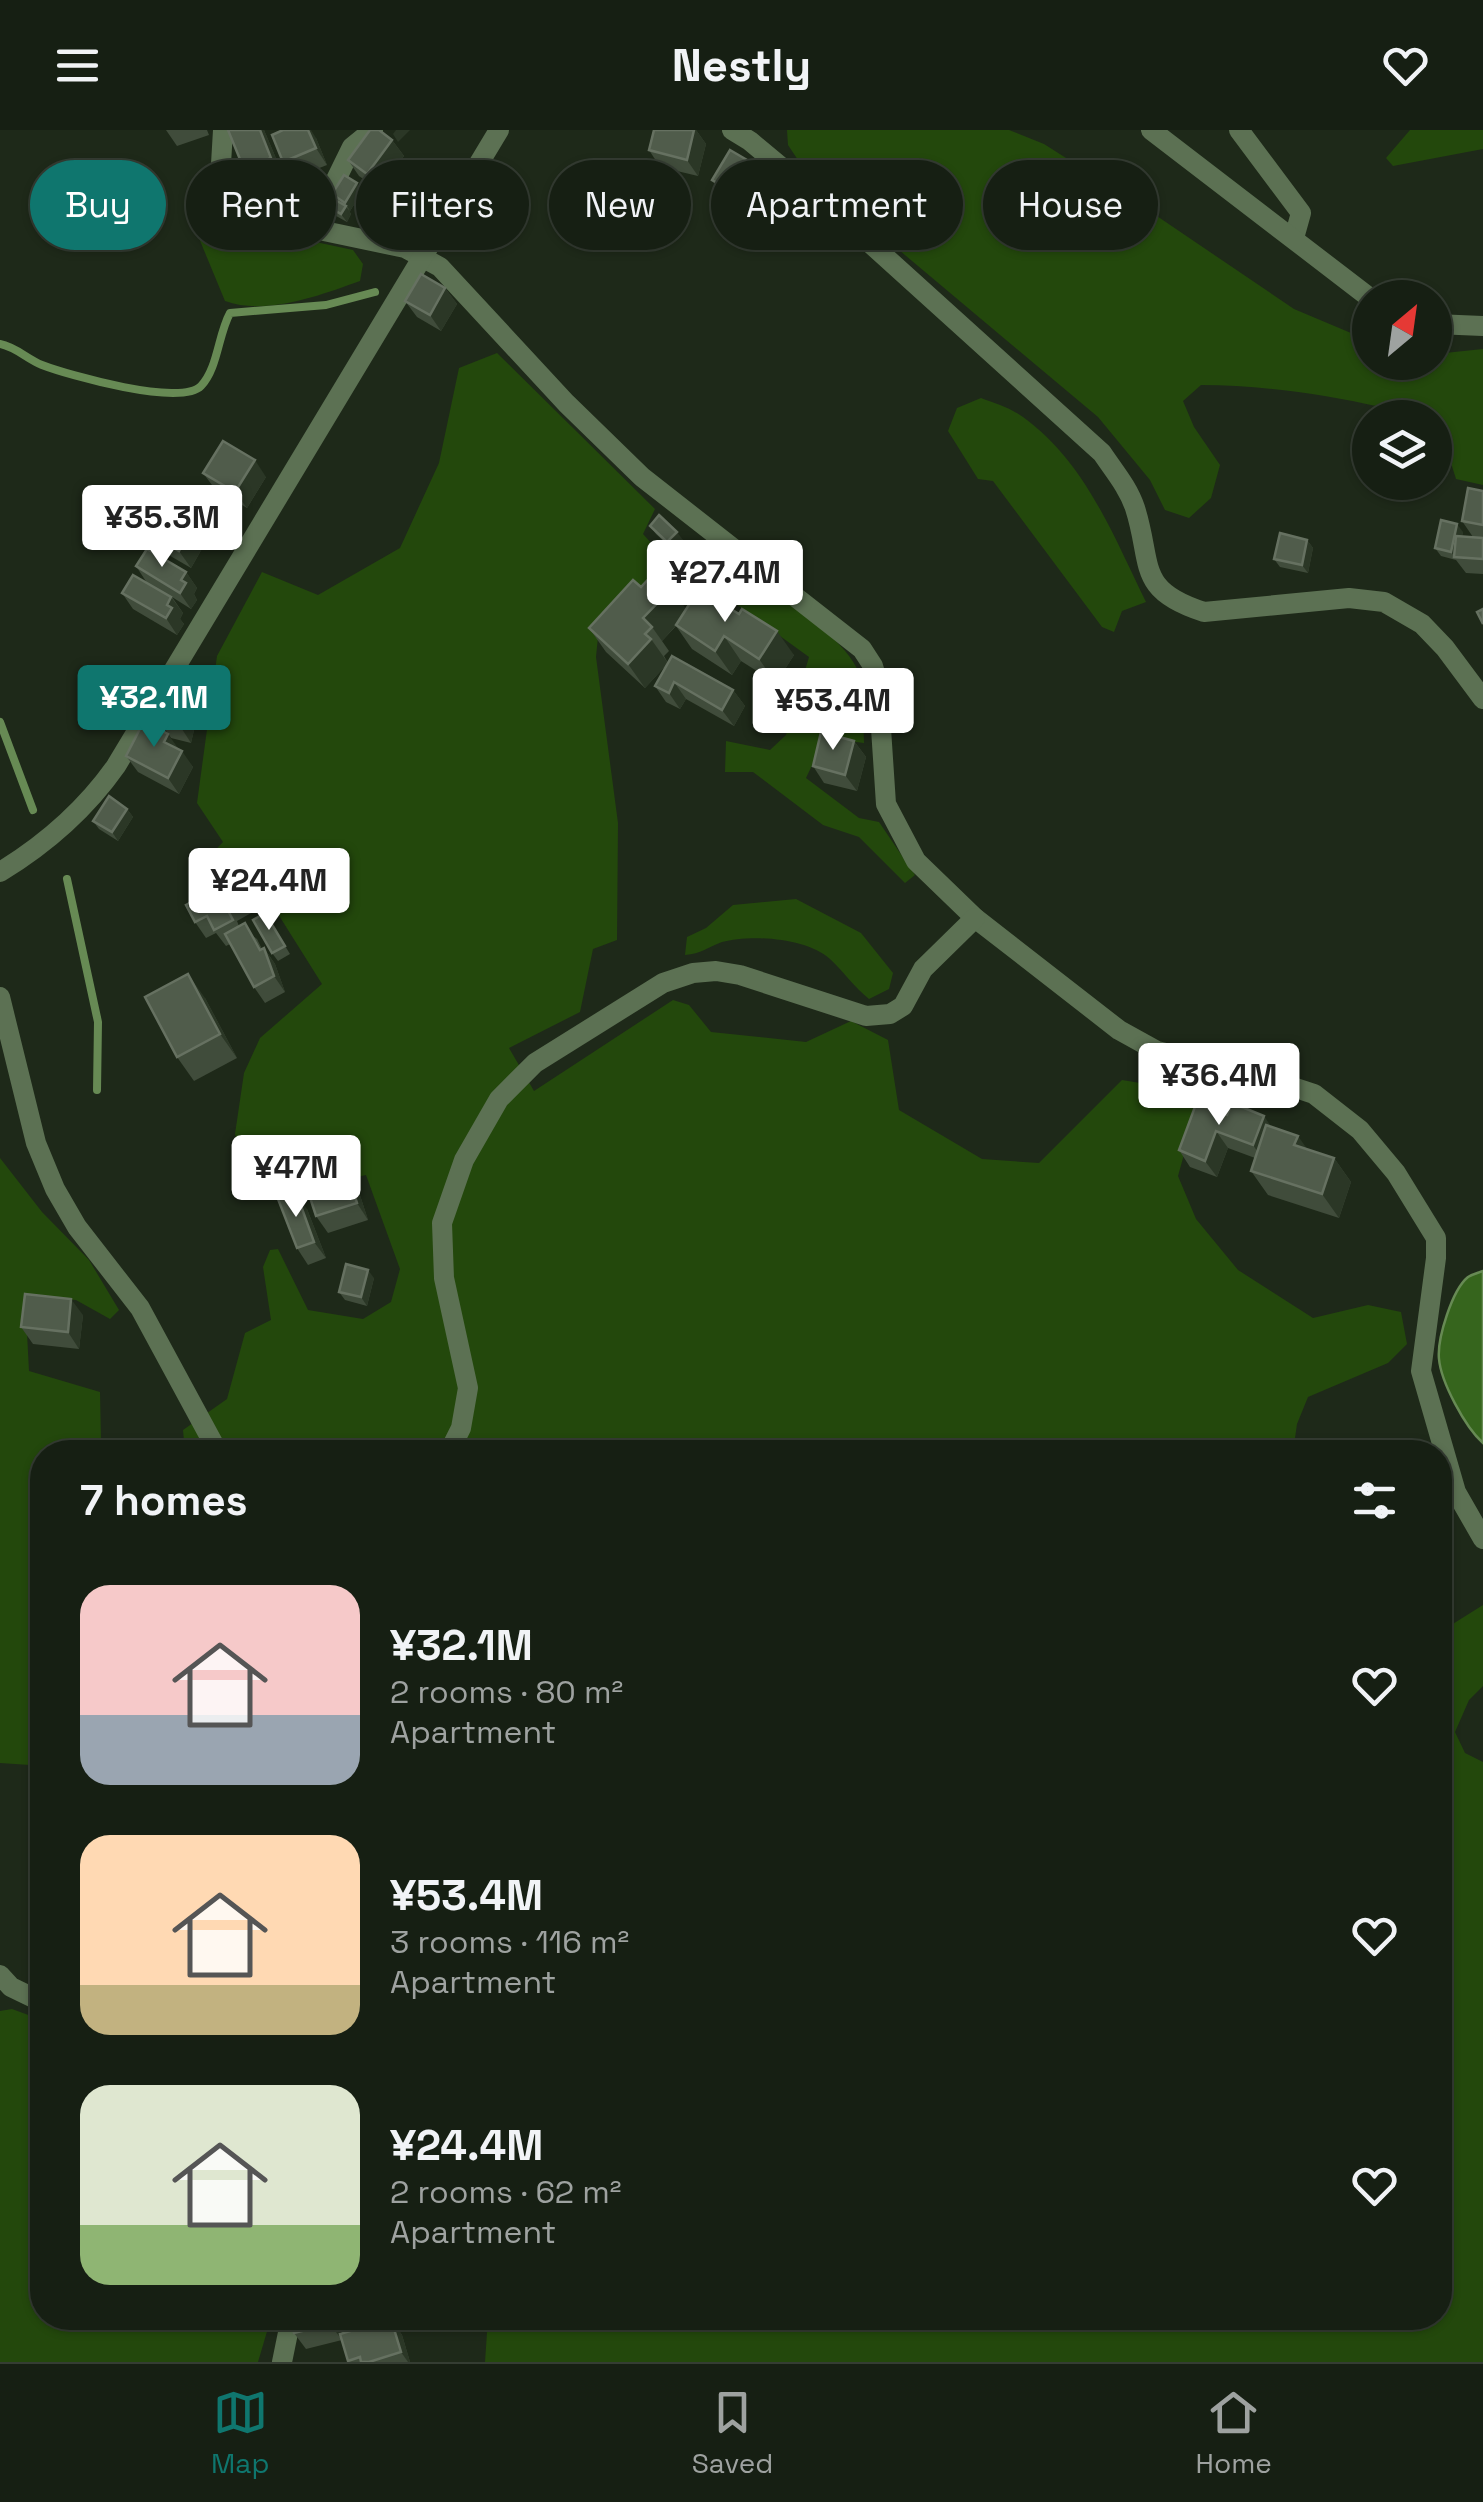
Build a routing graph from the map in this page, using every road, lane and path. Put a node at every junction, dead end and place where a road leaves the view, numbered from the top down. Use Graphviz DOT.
graph roads {
  1 [pos="223,130"];
  2 [pos="373,130"];
  3 [pos="500,130"];
  4 [pos="732,130"];
  5 [pos="1151,130"];
  6 [pos="1239,130"];
  7 [pos="221,160"];
  8 [pos="336,180"];
  9 [pos="336,234"];
  10 [pos="1294,238"];
  11 [pos="423,255"];
  12 [pos="1352,284"];
  13 [pos="1452,325"];
  14 [pos="1483,326"];
  15 [pos="1483,700"];
  16 [pos="0,872"];
  17 [pos="975,918"];
  18 [pos="0,997"];
  19 [pos="212,1440"];
  20 [pos="455,1440"];
  21 [pos="1441,1440"];
  22 [pos="1452,1478"];
  23 [pos="1483,1539"];
  24 [pos="0,1975"];
  25 [pos="30,1996"];
  26 [pos="289,2330"];
  27 [pos="282,2362"];
  1 -- 7 [label="street"];
  2 -- 8 [label="street"];
  3 -- 11 [label="street"];
  4 -- 15 [label="street"];
  5 -- 10 [label="street"];
  6 -- 10 [label="street"];
  9 -- 11 [label="street"];
  10 -- 12 [label="street"];
  11 -- 16 [label="street"];
  11 -- 17 [label="street"];
  13 -- 14 [label="street"];
  17 -- 20 [label="street"];
  17 -- 21 [label="street"];
  18 -- 19 [label="street"];
  22 -- 23 [label="street"];
  24 -- 25 [label="street"];
  26 -- 27 [label="street"];
}
